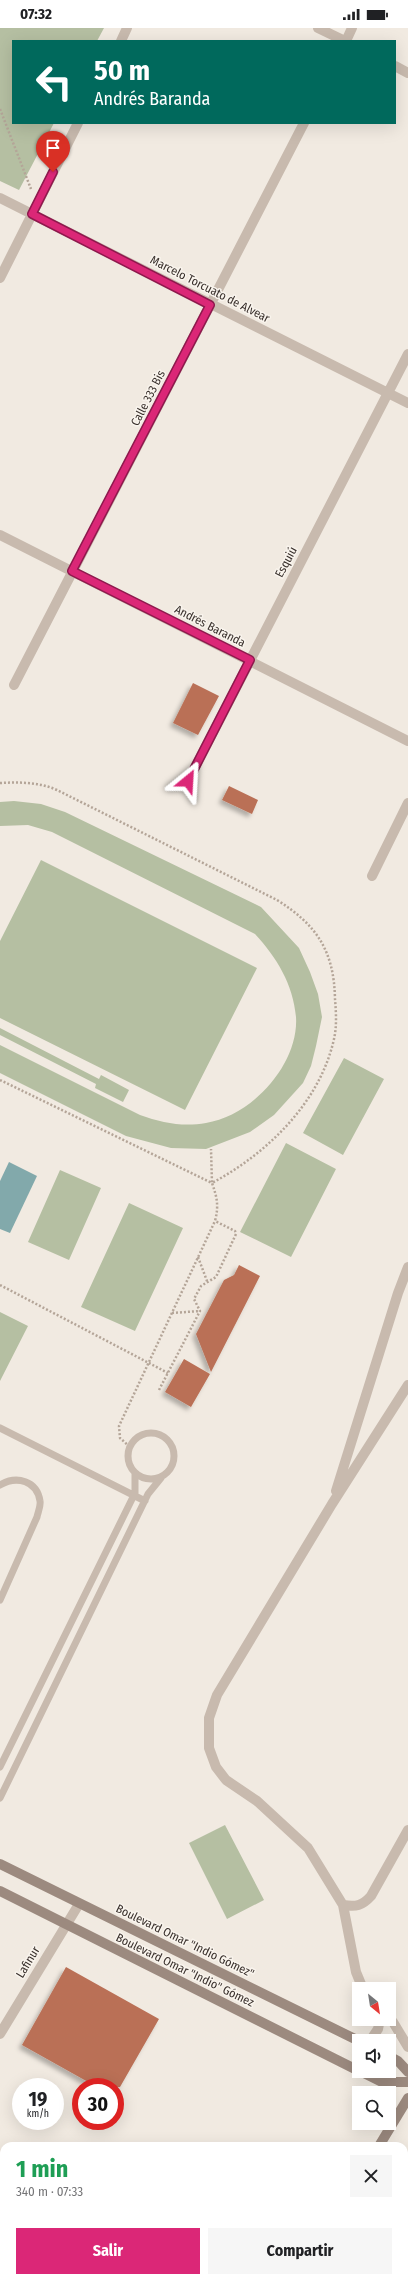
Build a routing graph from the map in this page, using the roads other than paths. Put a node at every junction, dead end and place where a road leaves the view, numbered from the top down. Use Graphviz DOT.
graph roads {
  1 [pos="127,28"];
  2 [pos="318,28"];
  3 [pos="352,28"];
  4 [pos="121,40"];
  5 [pos="343,40"];
  6 [pos="346,40"];
  7 [pos="396,67"];
  8 [pos="408,73"];
  9 [pos="77,124"];
  10 [pos="303,124"];
  11 [pos="0,198"];
  12 [pos="32,214"];
  13 [pos="0,278"];
  14 [pos="210,305"];
  15 [pos="408,354"];
  16 [pos="388,393"];
  17 [pos="408,403"];
  18 [pos="0,535"];
  19 [pos="72,571"];
  20 [pos="250,660"];
  21 [pos="14,685"];
  22 [pos="408,741"];
  23 [pos="188,781"];
  24 [pos="408,803"];
  25 [pos="372,876"];
  26 [pos="408,1267"];
  27 [pos="408,1385"];
  28 [pos="0,1428"];
  29 [pos="135,1473"];
  30 [pos="161,1478"];
  31 [pos="0,1485"];
  32 [pos="134,1496"];
  33 [pos="145,1501"];
  34 [pos="332,1504"];
  35 [pos="0,1600"];
  36 [pos="0,1767"];
  37 [pos="0,1798"];
  38 [pos="408,1830"];
  39 [pos="0,1864"];
  40 [pos="0,1891"];
  41 [pos="78,1904"];
  42 [pos="343,1905"];
  43 [pos="66,1925"];
  44 [pos="361,1982"];
  45 [pos="395,2026"];
  46 [pos="0,2034"];
  47 [pos="352,2038"];
  48 [pos="408,2048"];
  49 [pos="396,2060"];
  50 [pos="352,2068"];
  51 [pos="408,2072"];
  52 [pos="374,2078"];
  53 [pos="408,2082"];
  54 [pos="408,2098"];
  55 [pos="381,2142"];
  1 -- 4 [label="street"];
  2 -- 5 [label="street"];
  3 -- 6 [label="street"];
  7 -- 8 [label="street"];
  9 -- 12 [label="street"];
  10 -- 14 [label="street, Calle 333 Bis"];
  11 -- 12 [label="street, Marcelo Torcuato de Alvear"];
  12 -- 13 [label="street"];
  12 -- 14 [label="street, Marcelo Torcuato de Alvear"];
  14 -- 16 [label="street, Marcelo Torcuato de Alvear"];
  14 -- 19 [label="street, Calle 333 Bis"];
  15 -- 16 [label="street, Esquiú"];
  16 -- 17 [label="street, Marcelo Torcuato de Alvear"];
  16 -- 20 [label="street, Esquiú"];
  18 -- 19 [label="street, Andrés Baranda"];
  19 -- 20 [label="street, Andrés Baranda"];
  19 -- 21 [label="street, Calle 333 Bis"];
  20 -- 22 [label="street, Andrés Baranda"];
  20 -- 23 [label="street, Esquiú"];
  24 -- 25 [label="street"];
  26 -- 34 [label="street"];
  27 -- 34 [label="street"];
  28 -- 32 [label="lane"];
  29 -- 30 [label="lane"];
  29 -- 30 [label="lane"];
  29 -- 32 [label="lane"];
  30 -- 33 [label="lane"];
  31 -- 35 [label="lane"];
  32 -- 33 [label="lane"];
  32 -- 36 [label="lane"];
  33 -- 37 [label="lane"];
  34 -- 42 [label="street"];
  38 -- 42 [label="street"];
  39 -- 41 [label="main road, Boulevard Omar \"Indio Gómez\""];
  40 -- 43 [label="main road, Boulevard Omar \"Indio\" Gómez"];
  41 -- 43 [label="street, Lafinur"];
  41 -- 47 [label="main road, Boulevard Omar \"Indio Gómez\""];
  42 -- 44 [label="street"];
  43 -- 46 [label="street, Lafinur"];
  43 -- 50 [label="main road, Boulevard Omar \"Indio\" Gómez"];
  45 -- 48 [label="street"];
  49 -- 51 [label="main road"];
  52 -- 53 [label="main road, Boulevard Omar \"Indio\" Gómez"];
  54 -- 55 [label="main road"];
}
